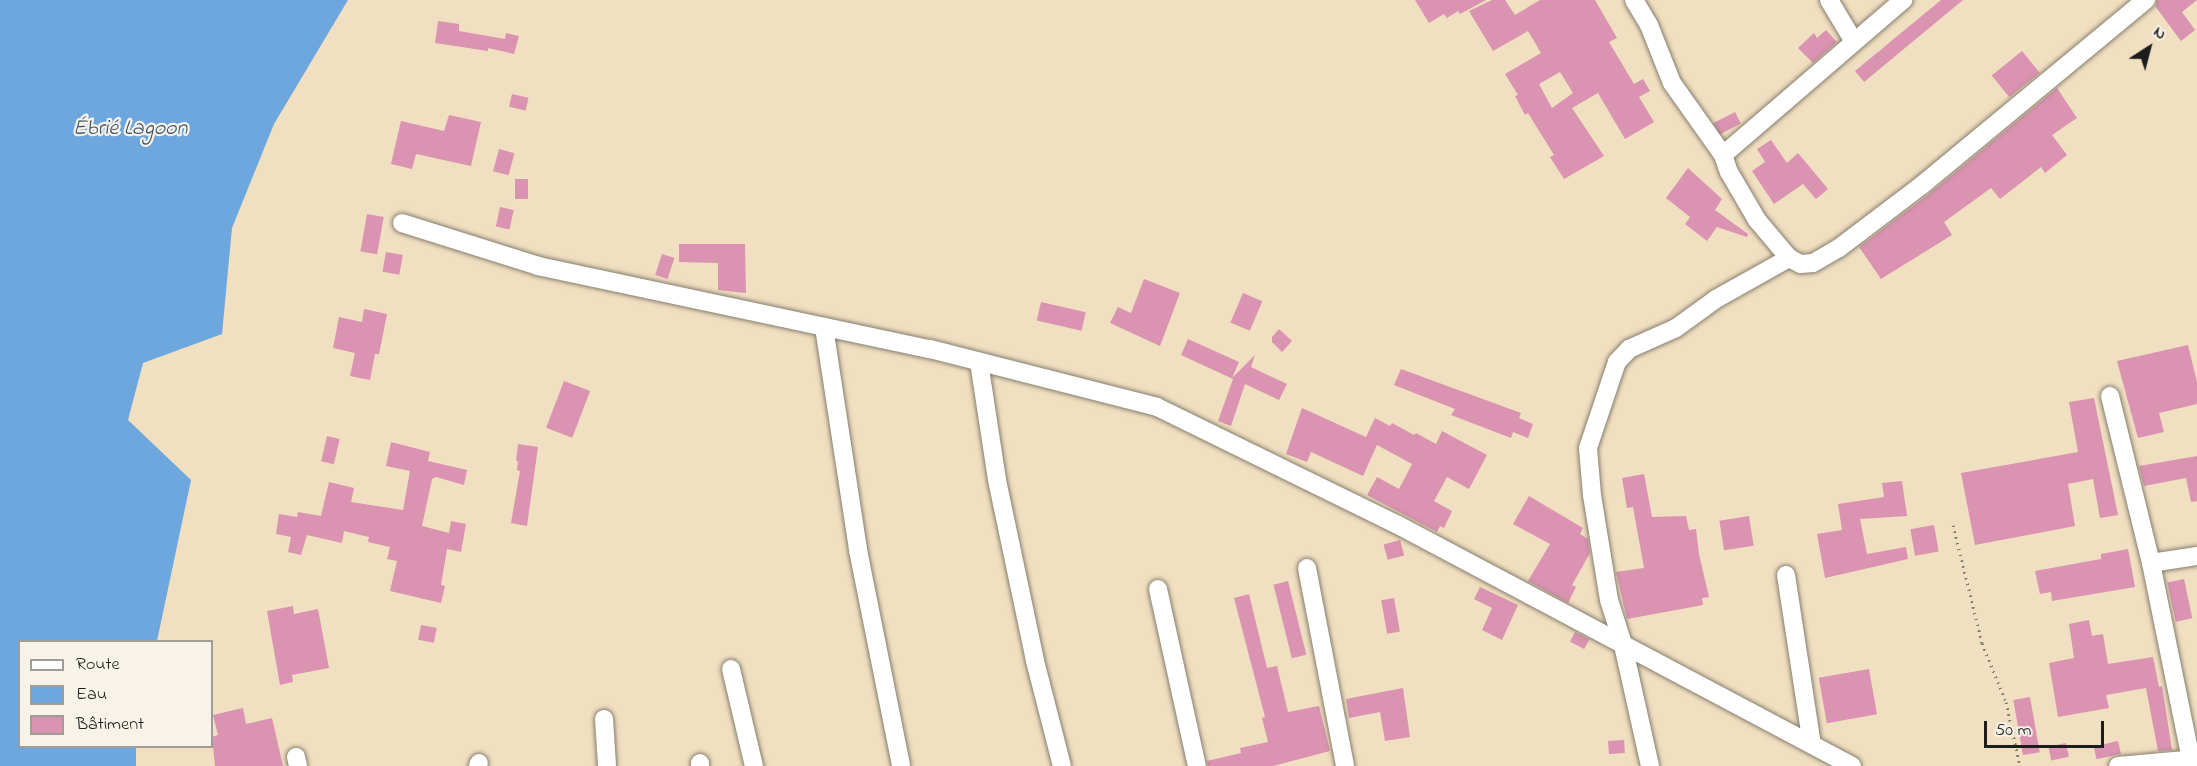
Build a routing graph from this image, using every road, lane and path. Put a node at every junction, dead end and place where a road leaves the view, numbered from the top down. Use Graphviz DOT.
graph roads {
  1 [pos="1634,0"];
  2 [pos="1829,0"];
  3 [pos="1903,0"];
  4 [pos="2146,0"];
  5 [pos="1853,40"];
  6 [pos="1722,155"];
  7 [pos="402,223"];
  8 [pos="1789,258"];
  9 [pos="824,327"];
  10 [pos="979,362"];
  11 [pos="2110,396"];
  12 [pos="1953,525"];
  13 [pos="2197,556"];
  14 [pos="2151,563"];
  15 [pos="1307,568"];
  16 [pos="1786,575"];
  17 [pos="1158,589"];
  18 [pos="1622,641"];
  19 [pos="731,669"];
  20 [pos="604,719"];
  21 [pos="1812,744"];
  22 [pos="2194,759"];
  23 [pos="608,766"];
  24 [pos="754,766"];
  25 [pos="901,766"];
  26 [pos="1062,766"];
  27 [pos="1197,766"];
  28 [pos="1346,766"];
  29 [pos="1650,766"];
  30 [pos="1852,766"];
  31 [pos="2020,766"];
  32 [pos="2118,766"];
  1 -- 6 [label="street"];
  2 -- 5 [label="street"];
  3 -- 5 [label="street"];
  4 -- 8 [label="street"];
  5 -- 6 [label="street"];
  6 -- 8 [label="street"];
  7 -- 9 [label="street"];
  8 -- 18 [label="street"];
  9 -- 10 [label="street"];
  9 -- 25 [label="street"];
  10 -- 18 [label="street"];
  10 -- 26 [label="street"];
  11 -- 14 [label="street"];
  12 -- 31 [label="path"];
  13 -- 14 [label="street"];
  14 -- 22 [label="street"];
  15 -- 28 [label="street"];
  16 -- 21 [label="street"];
  17 -- 27 [label="street"];
  18 -- 21 [label="street"];
  18 -- 29 [label="street"];
  19 -- 24 [label="street"];
  20 -- 23 [label="street"];
  21 -- 30 [label="street"];
  22 -- 32 [label="street"];
}
